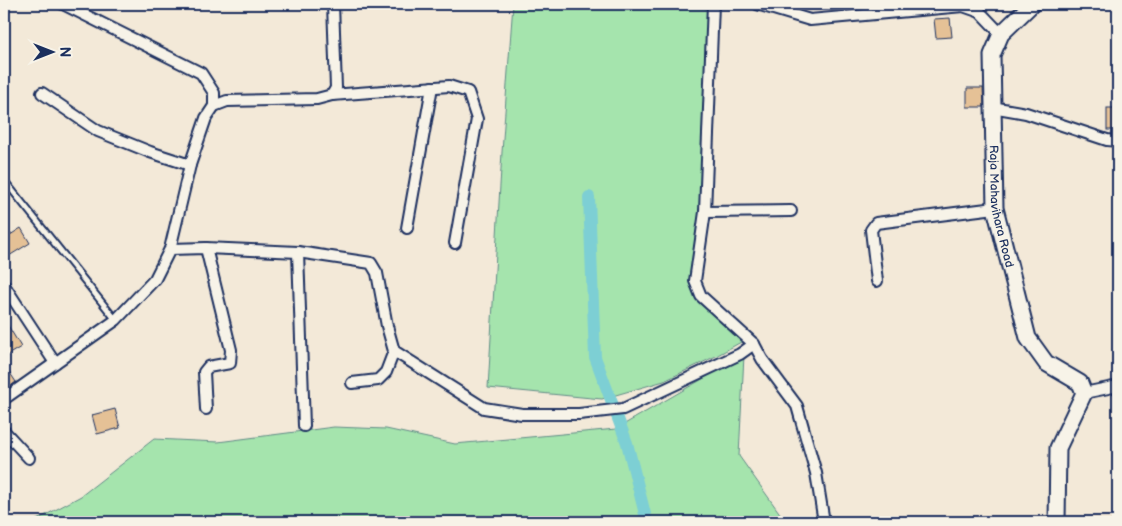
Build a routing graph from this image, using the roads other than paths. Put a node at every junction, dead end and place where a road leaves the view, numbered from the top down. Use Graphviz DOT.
graph roads {
  1 [pos="62,4"];
  2 [pos="333,4"];
  3 [pos="713,4"];
  4 [pos="758,4"];
  5 [pos="1032,4"];
  6 [pos="979,8"];
  7 [pos="1002,34"];
  8 [pos="432,87"];
  9 [pos="42,93"];
  10 [pos="332,95"];
  11 [pos="214,106"];
  12 [pos="992,107"];
  13 [pos="1118,141"];
  14 [pos="190,165"];
  15 [pos="4,180"];
  16 [pos="995,208"];
  17 [pos="791,211"];
  18 [pos="706,212"];
  19 [pos="407,228"];
  20 [pos="455,243"];
  21 [pos="206,248"];
  22 [pos="170,249"];
  23 [pos="298,252"];
  24 [pos="877,281"];
  25 [pos="4,285"];
  26 [pos="116,320"];
  27 [pos="754,344"];
  28 [pos="394,351"];
  29 [pos="55,363"];
  30 [pos="352,383"];
  31 [pos="1118,386"];
  32 [pos="1084,393"];
  33 [pos="4,399"];
  34 [pos="206,409"];
  35 [pos="304,426"];
  36 [pos="4,431"];
  37 [pos="30,458"];
  38 [pos="824,522"];
  39 [pos="1057,522"];
  1 -- 11 [label="street"];
  2 -- 10 [label="street"];
  3 -- 18 [label="street"];
  4 -- 6 [label="street"];
  5 -- 7 [label="street, Raja Mahavihara Road"];
  6 -- 7 [label="street"];
  7 -- 12 [label="street, Raja Mahavihara Road"];
  8 -- 10 [label="street"];
  8 -- 19 [label="street"];
  8 -- 20 [label="street"];
  9 -- 14 [label="street"];
  10 -- 11 [label="street"];
  11 -- 14 [label="street"];
  12 -- 13 [label="street"];
  12 -- 16 [label="street, Raja Mahavihara Road"];
  14 -- 22 [label="street"];
  15 -- 26 [label="lane"];
  16 -- 24 [label="street"];
  16 -- 32 [label="street, Raja Mahavihara Road"];
  17 -- 18 [label="street"];
  18 -- 27 [label="street"];
  21 -- 22 [label="street"];
  21 -- 23 [label="street"];
  21 -- 34 [label="street"];
  22 -- 26 [label="street"];
  23 -- 28 [label="street"];
  23 -- 35 [label="street"];
  25 -- 29 [label="street"];
  26 -- 29 [label="street"];
  27 -- 28 [label="street"];
  27 -- 38 [label="street"];
  28 -- 30 [label="street"];
  29 -- 33 [label="street"];
  31 -- 32 [label="street"];
  32 -- 39 [label="street"];
  36 -- 37 [label="street"];
}
